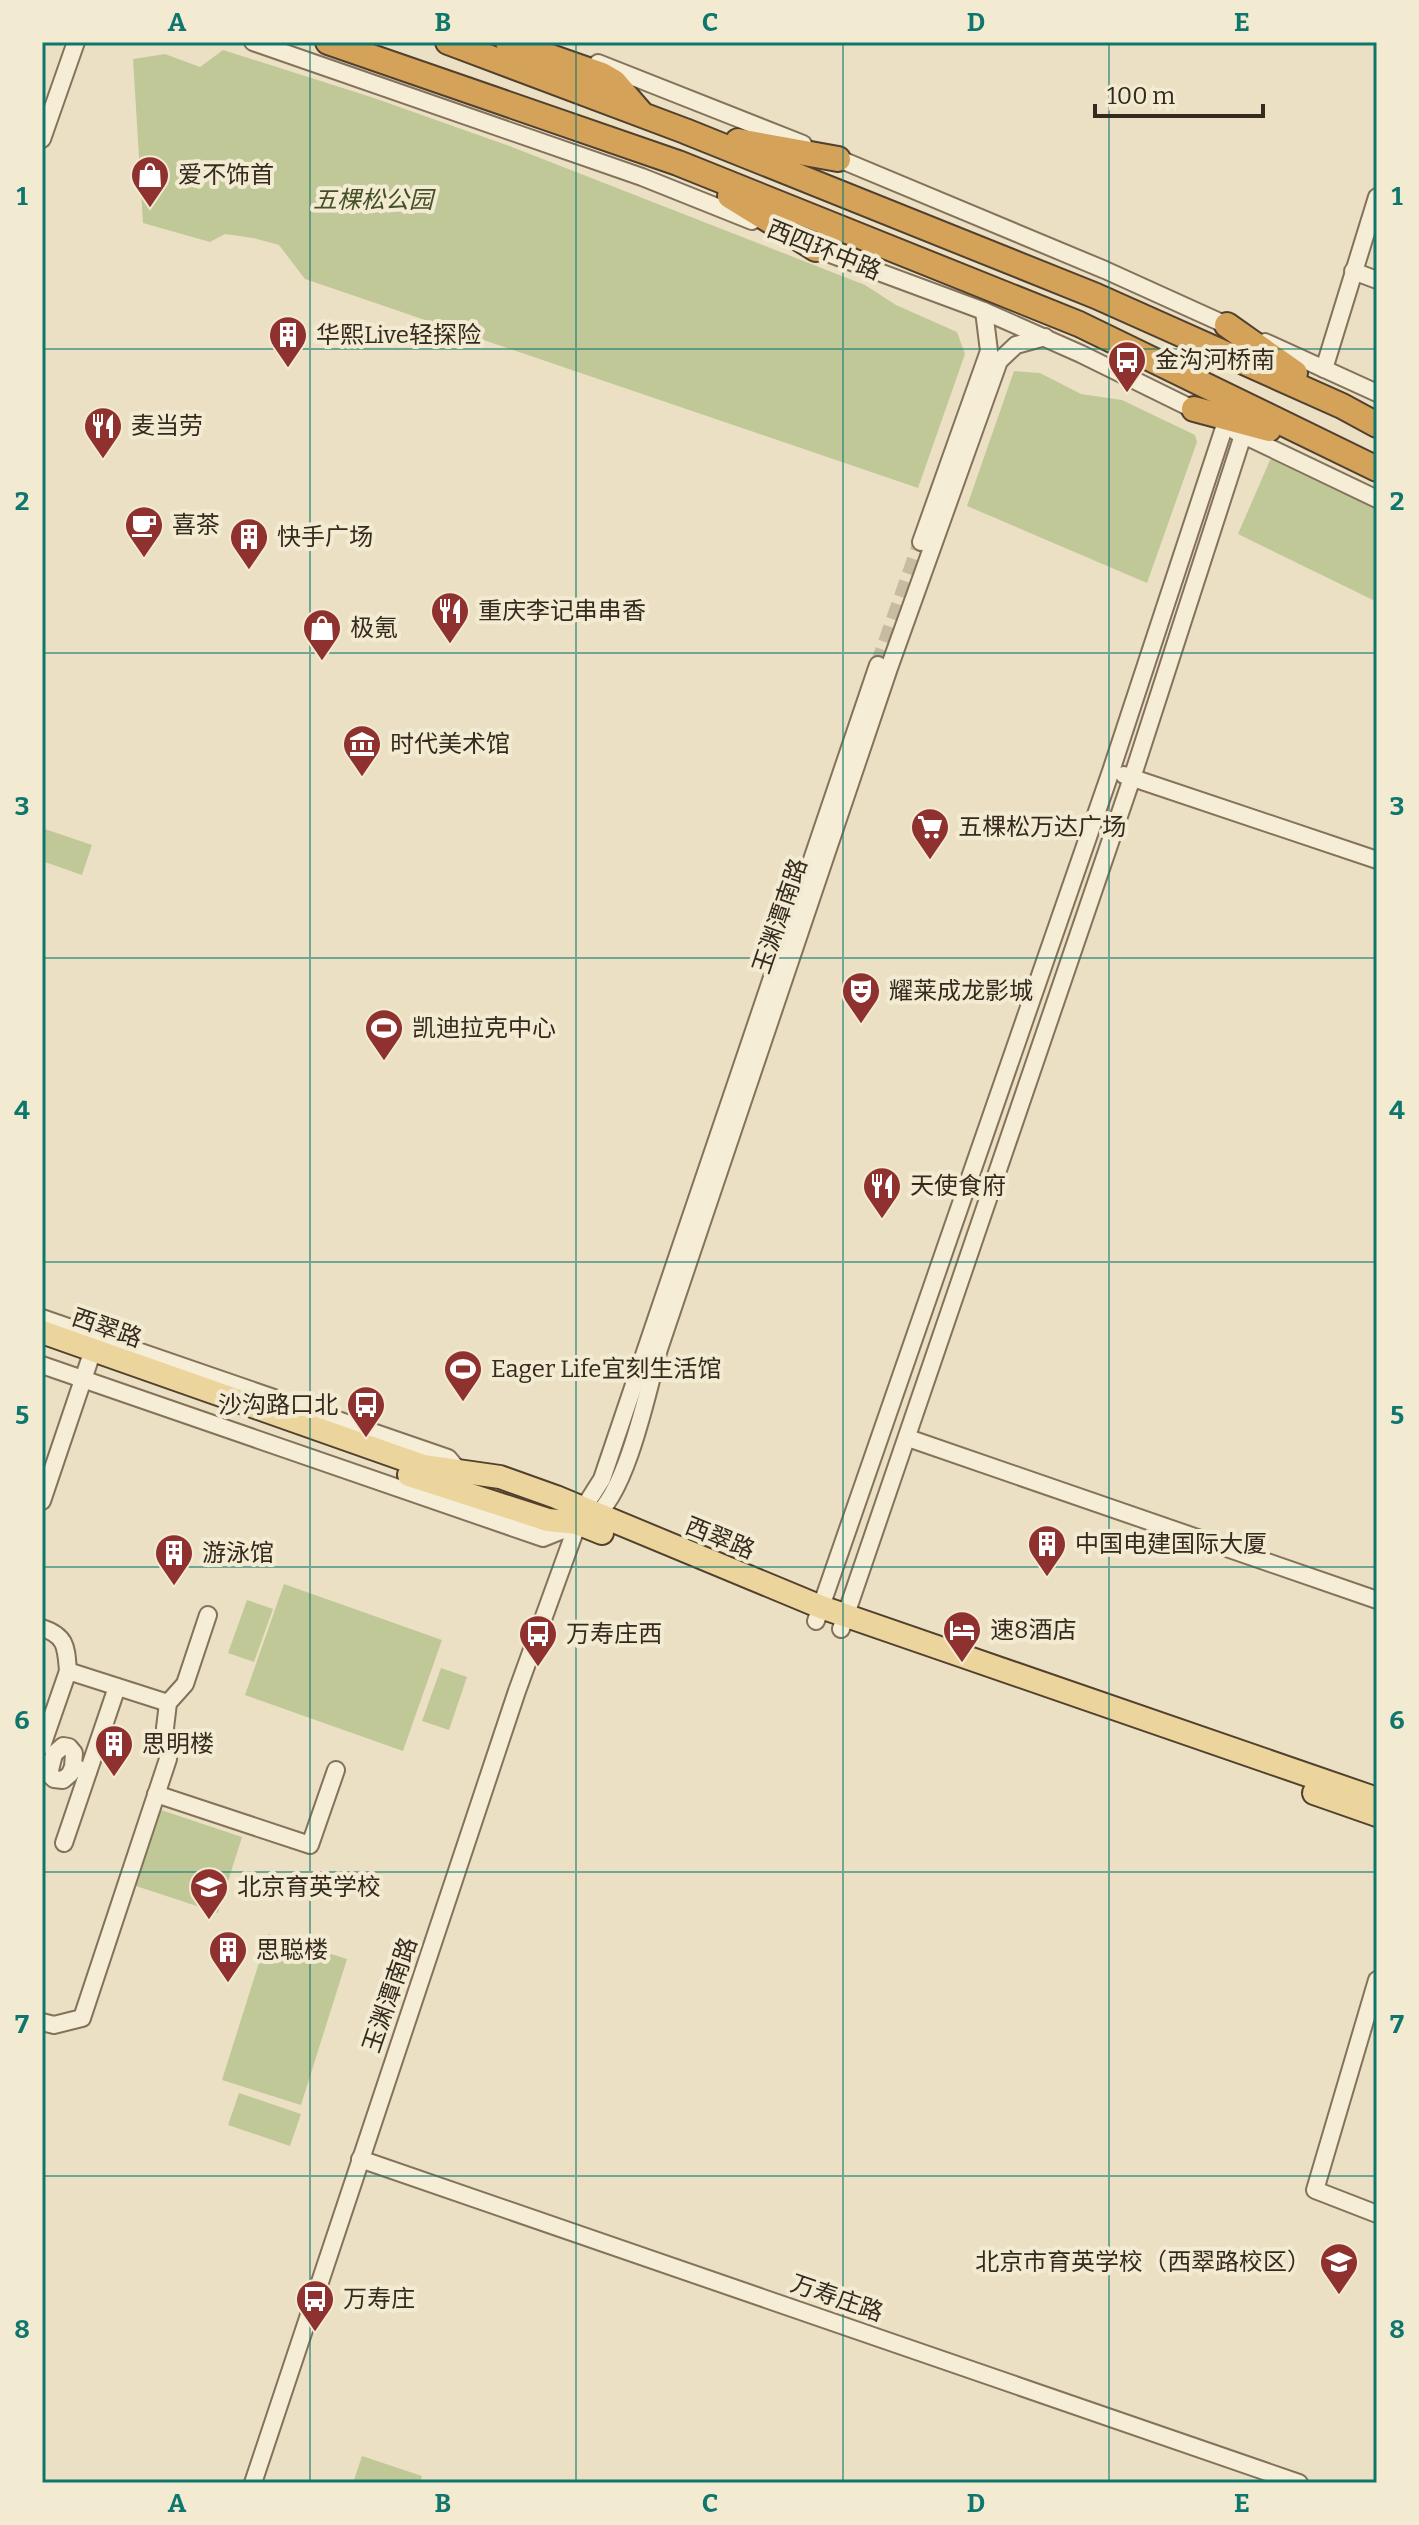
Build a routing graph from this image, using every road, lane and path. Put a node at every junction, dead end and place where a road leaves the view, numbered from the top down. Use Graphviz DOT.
graph roads {
  1 [pos="76,42"];
  2 [pos="253,42"];
  3 [pos="328,42"];
  4 [pos="448,42"];
  5 [pos="543,43"];
  6 [pos="500,50"];
  7 [pos="685,131"];
  8 [pos="42,139"];
  9 [pos="838,159"];
  10 [pos="678,163"];
  11 [pos="1377,197"];
  12 [pos="816,249"];
  13 [pos="1353,271"];
  14 [pos="1377,280"];
  15 [pos="984,311"];
  16 [pos="1227,325"];
  17 [pos="1045,337"];
  18 [pos="1324,369"];
  19 [pos="1377,393"];
  20 [pos="1342,406"];
  21 [pos="1194,409"];
  22 [pos="1225,425"];
  23 [pos="1377,425"];
  24 [pos="1243,435"];
  25 [pos="1320,442"];
  26 [pos="1377,469"];
  27 [pos="1377,499"];
  28 [pos="921,542"];
  29 [pos="878,665"];
  30 [pos="1111,771"];
  31 [pos="1132,778"];
  32 [pos="1377,860"];
  33 [pos="42,1318"];
  34 [pos="42,1332"];
  35 [pos="42,1348"];
  36 [pos="42,1365"];
  37 [pos="88,1365"];
  38 [pos="908,1438"];
  39 [pos="459,1471"];
  40 [pos="42,1501"];
  41 [pos="585,1516"];
  42 [pos="1377,1600"];
  43 [pos="819,1614"];
  44 [pos="208,1615"];
  45 [pos="844,1622"];
  46 [pos="42,1628"];
  47 [pos="68,1671"];
  48 [pos="117,1687"];
  49 [pos="168,1703"];
  50 [pos="45,1754"];
  51 [pos="80,1770"];
  52 [pos="336,1770"];
  53 [pos="156,1794"];
  54 [pos="1377,1799"];
  55 [pos="1377,1815"];
  56 [pos="64,1843"];
  57 [pos="1377,1980"];
  58 [pos="42,2022"];
  59 [pos="360,2159"];
  60 [pos="1377,2214"];
  61 [pos="253,2483"];
  62 [pos="1299,2483"];
  1 -- 8 [label="street"];
  2 -- 12 [label="street, 西四环中路"];
  3 -- 10 [label="highway, 西四环中路"];
  4 -- 6 [label="highway"];
  5 -- 9 [label="street"];
  6 -- 7 [label="highway"];
  7 -- 9 [label="highway"];
  7 -- 20 [label="highway"];
  9 -- 16 [label="street"];
  10 -- 12 [label="highway"];
  10 -- 25 [label="highway, 西四环中路"];
  11 -- 13 [label="street"];
  12 -- 15 [label="street, 西四环中路"];
  13 -- 14 [label="street"];
  13 -- 18 [label="street"];
  15 -- 17 [label="street, 西四环中路"];
  15 -- 28 [label="street"];
  16 -- 18 [label="street"];
  16 -- 20 [label="highway"];
  17 -- 21 [label="street, 西四环中路"];
  17 -- 41 [label="street, 玉渊潭南路"];
  18 -- 19 [label="street"];
  20 -- 23 [label="highway"];
  21 -- 22 [label="street, 西四环中路"];
  21 -- 25 [label="highway"];
  22 -- 24 [label="street, 西四环中路"];
  22 -- 30 [label="street"];
  24 -- 27 [label="street, 西四环中路"];
  24 -- 31 [label="street"];
  25 -- 26 [label="highway, 西四环中路"];
  29 -- 41 [label="street, 玉渊潭南路"];
  30 -- 31 [label="street"];
  30 -- 43 [label="street"];
  31 -- 32 [label="street"];
  31 -- 38 [label="street"];
  33 -- 39 [label="street"];
  34 -- 37 [label="main road, 西翠路"];
  35 -- 37 [label="main road, 西翠路"];
  36 -- 37 [label="street"];
  37 -- 39 [label="main road, 西翠路"];
  37 -- 40 [label="street"];
  37 -- 41 [label="main road, 西翠路"];
  38 -- 42 [label="street"];
  38 -- 45 [label="street"];
  39 -- 41 [label="main road, 西翠路"];
  41 -- 43 [label="main road, 西翠路"];
  41 -- 59 [label="street, 玉渊潭南路"];
  43 -- 45 [label="main road, 西翠路"];
  44 -- 49 [label="street"];
  45 -- 54 [label="main road, 西翠路"];
  45 -- 55 [label="main road, 西翠路"];
  46 -- 47 [label="street"];
  47 -- 48 [label="street"];
  47 -- 50 [label="street"];
  48 -- 49 [label="street"];
  48 -- 51 [label="street"];
  49 -- 53 [label="street"];
  50 -- 51 [label="street"];
  51 -- 56 [label="street"];
  52 -- 53 [label="street"];
  53 -- 58 [label="street"];
  57 -- 60 [label="street"];
  59 -- 61 [label="street, 玉渊潭南路"];
  59 -- 62 [label="street, 万寿庄路"];
}
